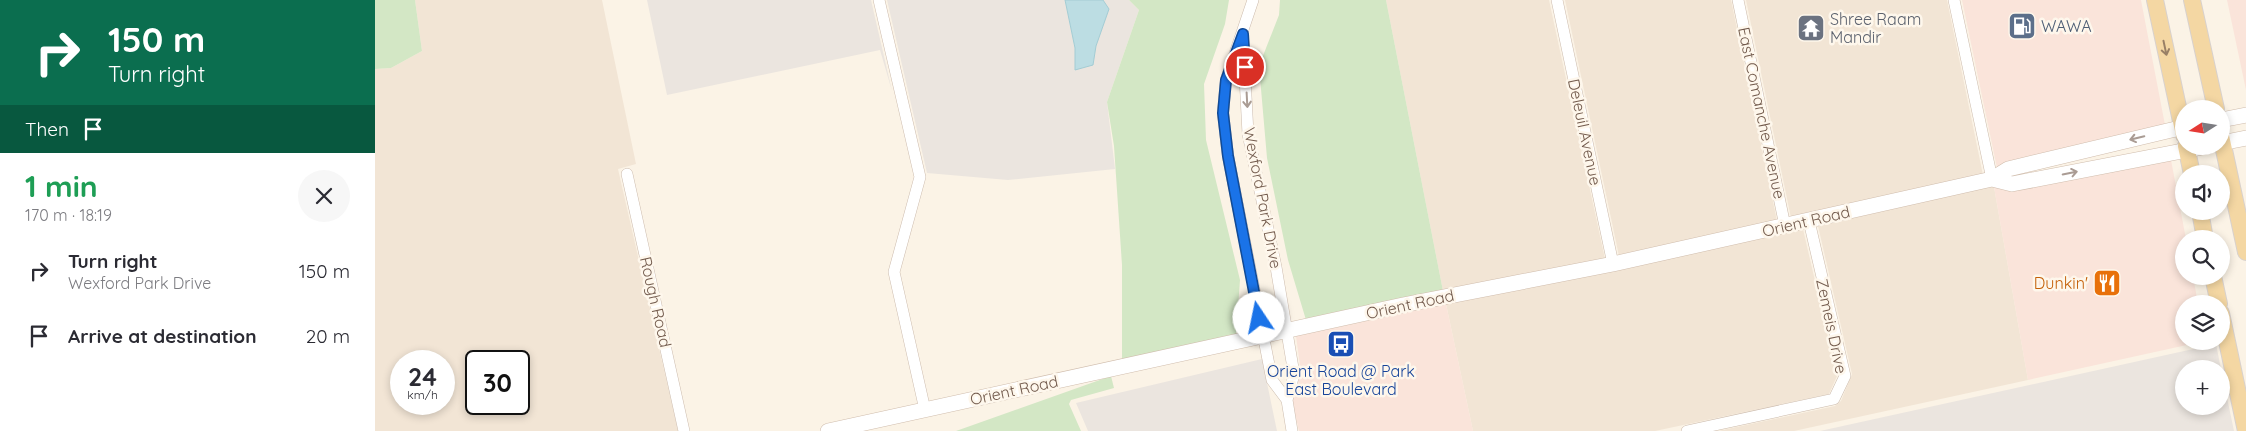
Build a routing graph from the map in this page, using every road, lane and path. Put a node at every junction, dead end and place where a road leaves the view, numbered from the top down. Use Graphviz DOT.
graph roads {
  1 [pos="879,0"];
  2 [pos="1253,0"];
  3 [pos="1557,0"];
  4 [pos="1738,0"];
  5 [pos="1954,0"];
  6 [pos="2155,0"];
  7 [pos="2192,0"];
  8 [pos="1243,34"];
  9 [pos="2177,100"];
  10 [pos="2214,100"];
  11 [pos="2246,115"];
  12 [pos="2230,118"];
  13 [pos="2246,138"];
  14 [pos="2175,139"];
  15 [pos="2175,140"];
  16 [pos="2230,140"];
  17 [pos="2221,155"];
  18 [pos="627,174"];
  19 [pos="1992,179"];
  20 [pos="1809,221"];
  21 [pos="1785,226"];
  22 [pos="2246,252"];
  23 [pos="1613,264"];
  24 [pos="1287,331"];
  25 [pos="1263,336"];
  26 [pos="2229,350"];
  27 [pos="1287,400"];
  28 [pos="925,410"];
  29 [pos="684,431"];
  30 [pos="828,431"];
  31 [pos="1292,431"];
  32 [pos="1687,431"];
  33 [pos="2246,431"];
  1 -- 28 [label="street"];
  2 -- 8 [label="street, Wexford Park Drive"];
  3 -- 23 [label="street, Deleuil Avenue"];
  4 -- 21 [label="street, East Comanche Avenue"];
  5 -- 19 [label="street"];
  6 -- 9 [label="main road, one-way"];
  7 -- 10 [label="main road"];
  8 -- 24 [label="street, Wexford Park Drive, one-way"];
  8 -- 25 [label="street, Wexford Park Drive"];
  11 -- 12 [label="street"];
  13 -- 16 [label="street, Orient Road"];
  14 -- 19 [label="street, Orient Road, one-way"];
  19 -- 15 [label="street, Orient Road, one-way"];
  17 -- 22 [label="main road"];
  18 -- 29 [label="street, Rough Road"];
  19 -- 20 [label="street, Orient Road"];
  20 -- 21 [label="street, Orient Road"];
  20 -- 32 [label="street, Zemeis Drive"];
  21 -- 23 [label="street, Orient Road"];
  23 -- 24 [label="street, Orient Road"];
  24 -- 25 [label="street, Orient Road"];
  24 -- 27 [label="street, Wexford Park Drive"];
  25 -- 27 [label="street, Wexford Park Drive"];
  25 -- 28 [label="street, Orient Road"];
  26 -- 33 [label="main road"];
  27 -- 31 [label="street"];
  28 -- 30 [label="street, Orient Road"];
}
